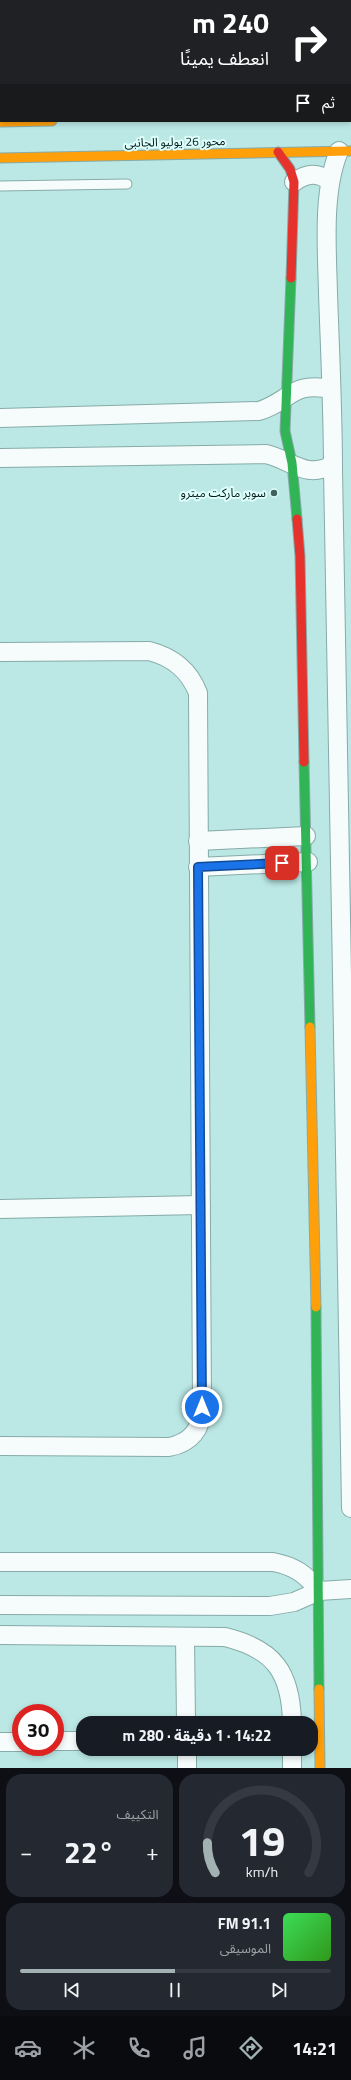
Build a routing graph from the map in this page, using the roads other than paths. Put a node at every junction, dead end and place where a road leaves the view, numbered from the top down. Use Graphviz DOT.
graph roads {
  1 [pos="345,151"];
  2 [pos="278,152"];
  3 [pos="0,158"];
  4 [pos="330,181"];
  5 [pos="294,182"];
  6 [pos="126,184"];
  7 [pos="0,186"];
  8 [pos="331,389"];
  9 [pos="286,397"];
  10 [pos="0,418"];
  11 [pos="0,458"];
  12 [pos="292,463"];
  13 [pos="333,465"];
  14 [pos="0,652"];
  15 [pos="306,836"];
  16 [pos="198,841"];
  17 [pos="308,862"];
  18 [pos="198,867"];
  19 [pos="348,1165"];
  20 [pos="201,1205"];
  21 [pos="0,1209"];
  22 [pos="350,1258"];
  23 [pos="0,1446"];
  24 [pos="351,1508"];
  25 [pos="0,1562"];
  26 [pos="351,1589"];
  27 [pos="319,1591"];
  28 [pos="0,1605"];
  29 [pos="0,1635"];
  30 [pos="185,1637"];
  31 [pos="186,1716"];
  32 [pos="292,1716"];
  33 [pos="64,1741"];
  34 [pos="76,1741"];
  35 [pos="0,1742"];
  36 [pos="12,1742"];
  37 [pos="187,1756"];
  38 [pos="292,1756"];
  39 [pos="187,1768"];
  40 [pos="292,1768"];
  41 [pos="320,1768"];
  1 -- 2 [label="main road, محور 26 يوليو الجانبى"];
  1 -- 4 [label="street"];
  2 -- 3 [label="main road, محور 26 يوليو الجانبى"];
  2 -- 5 [label="main road"];
  4 -- 5 [label="street"];
  4 -- 8 [label="street"];
  5 -- 9 [label="main road"];
  6 -- 7 [label="lane"];
  8 -- 9 [label="street"];
  8 -- 13 [label="street"];
  9 -- 10 [label="street"];
  9 -- 12 [label="main road"];
  11 -- 12 [label="street"];
  12 -- 13 [label="street"];
  12 -- 15 [label="main road"];
  13 -- 19 [label="street"];
  14 -- 16 [label="street"];
  15 -- 16 [label="street"];
  15 -- 17 [label="main road"];
  16 -- 18 [label="street"];
  17 -- 18 [label="street"];
  17 -- 27 [label="main road"];
  18 -- 20 [label="street"];
  19 -- 22 [label="street"];
  20 -- 21 [label="street"];
  20 -- 23 [label="street"];
  22 -- 24 [label="street"];
  25 -- 27 [label="street"];
  26 -- 27 [label="street"];
  27 -- 28 [label="street"];
  27 -- 41 [label="main road"];
  29 -- 30 [label="street"];
  30 -- 31 [label="street"];
  30 -- 32 [label="street"];
  33 -- 34 [label="street"];
  35 -- 36 [label="street"];
  37 -- 39 [label="street"];
  38 -- 40 [label="street"];
}
